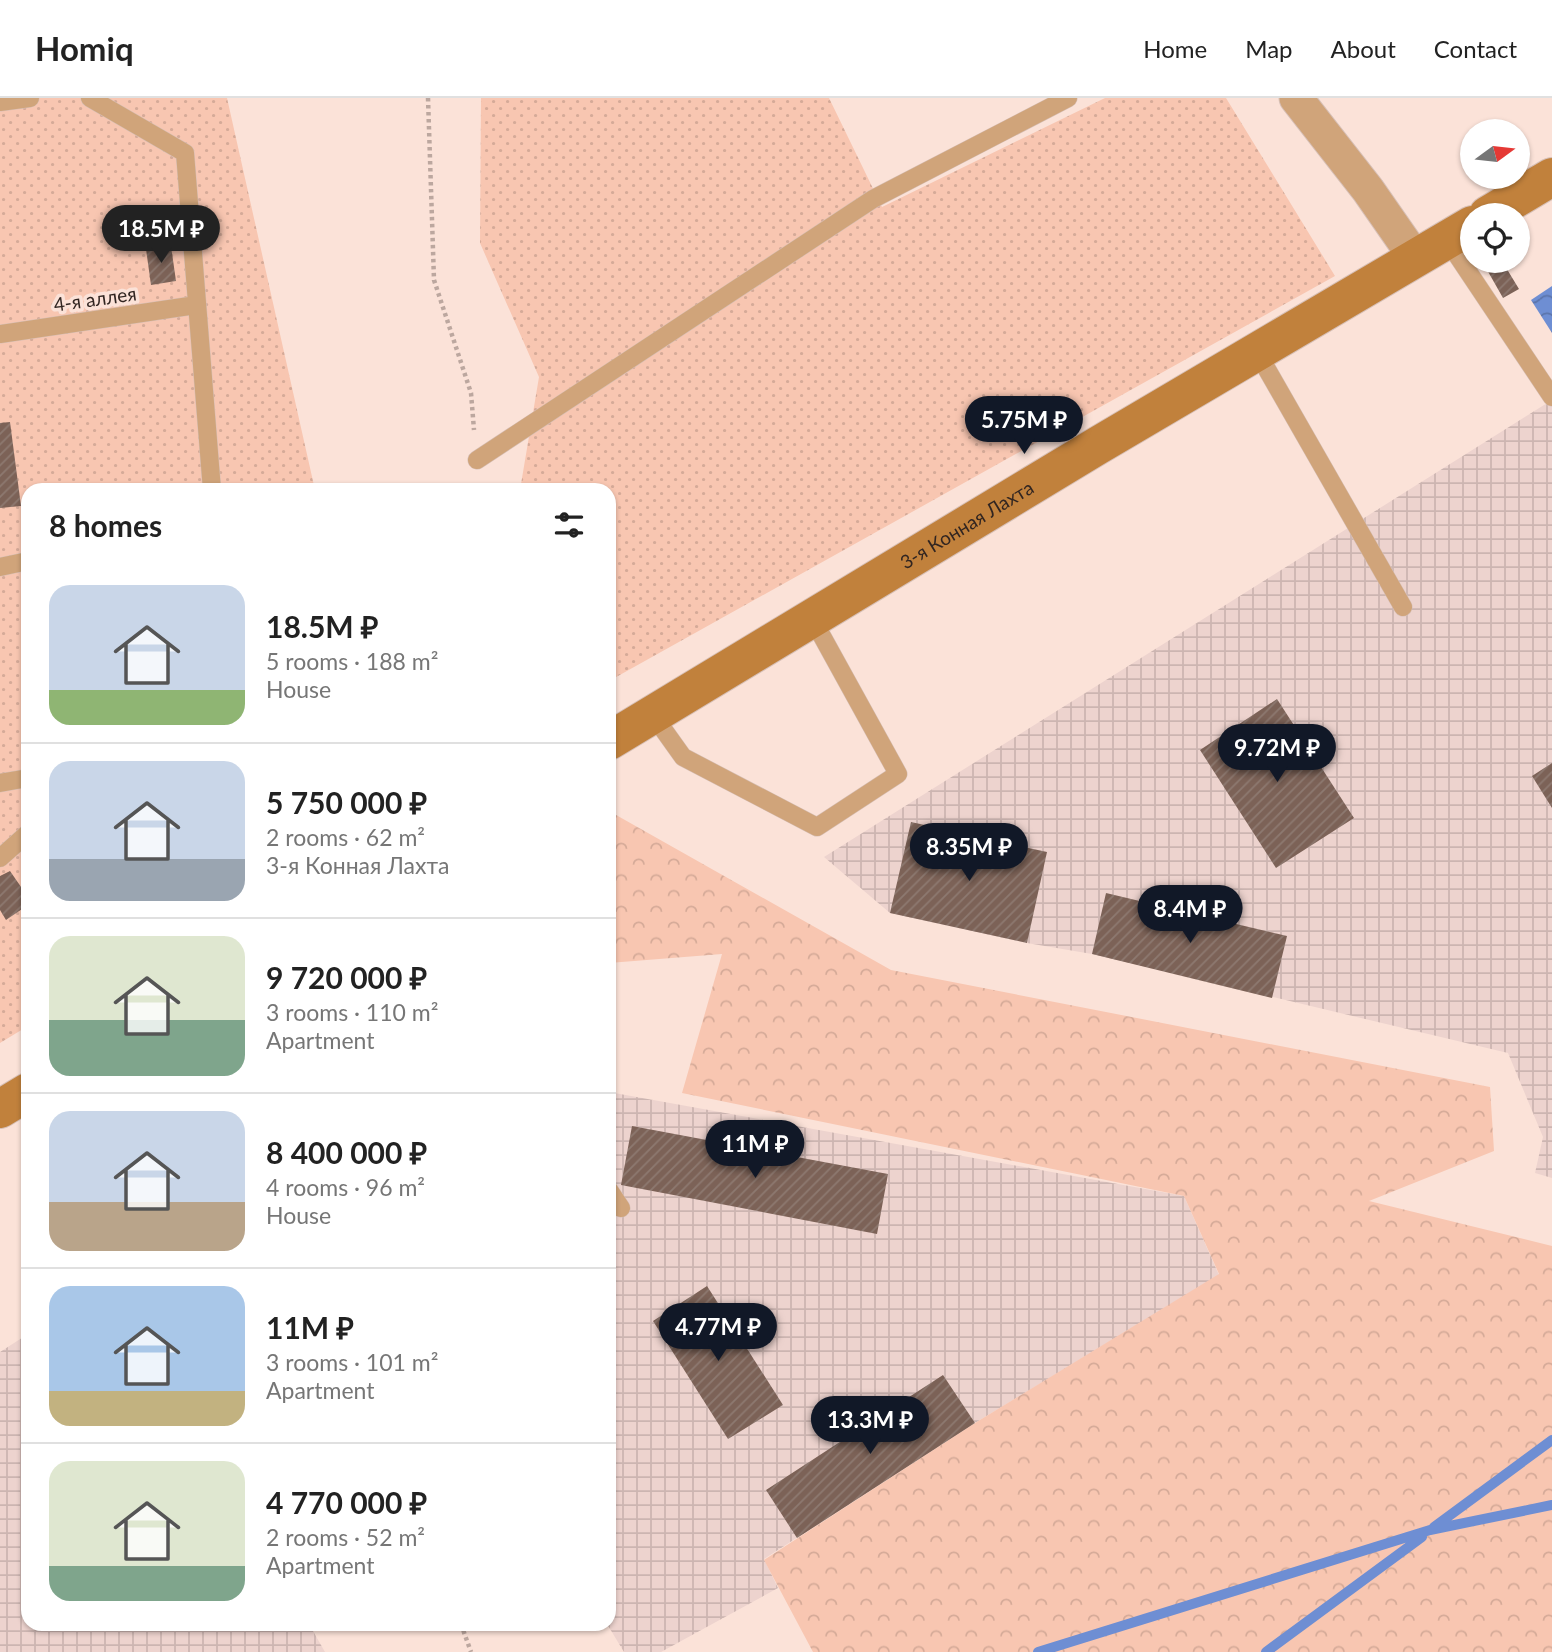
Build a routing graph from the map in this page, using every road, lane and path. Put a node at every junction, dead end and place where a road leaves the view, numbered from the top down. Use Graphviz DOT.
graph roads {
  1 [pos="30,98"];
  2 [pos="90,98"];
  3 [pos="428,98"];
  4 [pos="1068,98"];
  5 [pos="1296,98"];
  6 [pos="0,102"];
  7 [pos="1552,177"];
  8 [pos="1508,203"];
  9 [pos="1445,241"];
  10 [pos="196,305"];
  11 [pos="0,334"];
  12 [pos="1257,352"];
  13 [pos="1552,397"];
  14 [pos="477,460"];
  15 [pos="211,483"];
  16 [pos="21,562"];
  17 [pos="0,567"];
  18 [pos="1403,607"];
  19 [pos="812,618"];
  20 [pos="653,715"];
  21 [pos="616,737"];
  22 [pos="21,779"];
  23 [pos="0,783"];
  24 [pos="21,839"];
  25 [pos="0,858"];
  26 [pos="21,1096"];
  27 [pos="0,1109"];
  28 [pos="616,1200"];
  29 [pos="621,1208"];
  30 [pos="464,1631"];
  31 [pos="471,1652"];
  1 -- 6 [label="lane"];
  2 -- 10 [label="lane"];
  3 -- 14 [label="path"];
  4 -- 14 [label="lane"];
  5 -- 9 [label="street"];
  7 -- 8 [label="main road"];
  9 -- 12 [label="main road, 3-я Конная Лахта"];
  9 -- 13 [label="lane"];
  10 -- 11 [label="lane, 4-я аллея"];
  10 -- 15 [label="lane"];
  12 -- 18 [label="lane"];
  12 -- 19 [label="main road, 3-я Конная Лахта"];
  16 -- 17 [label="lane"];
  19 -- 20 [label="main road, 3-я Конная Лахта"];
  19 -- 20 [label="lane"];
  20 -- 21 [label="main road, 3-я Конная Лахта"];
  22 -- 23 [label="lane"];
  24 -- 25 [label="lane"];
  26 -- 27 [label="main road"];
  28 -- 29 [label="lane"];
  30 -- 31 [label="path"];
}
